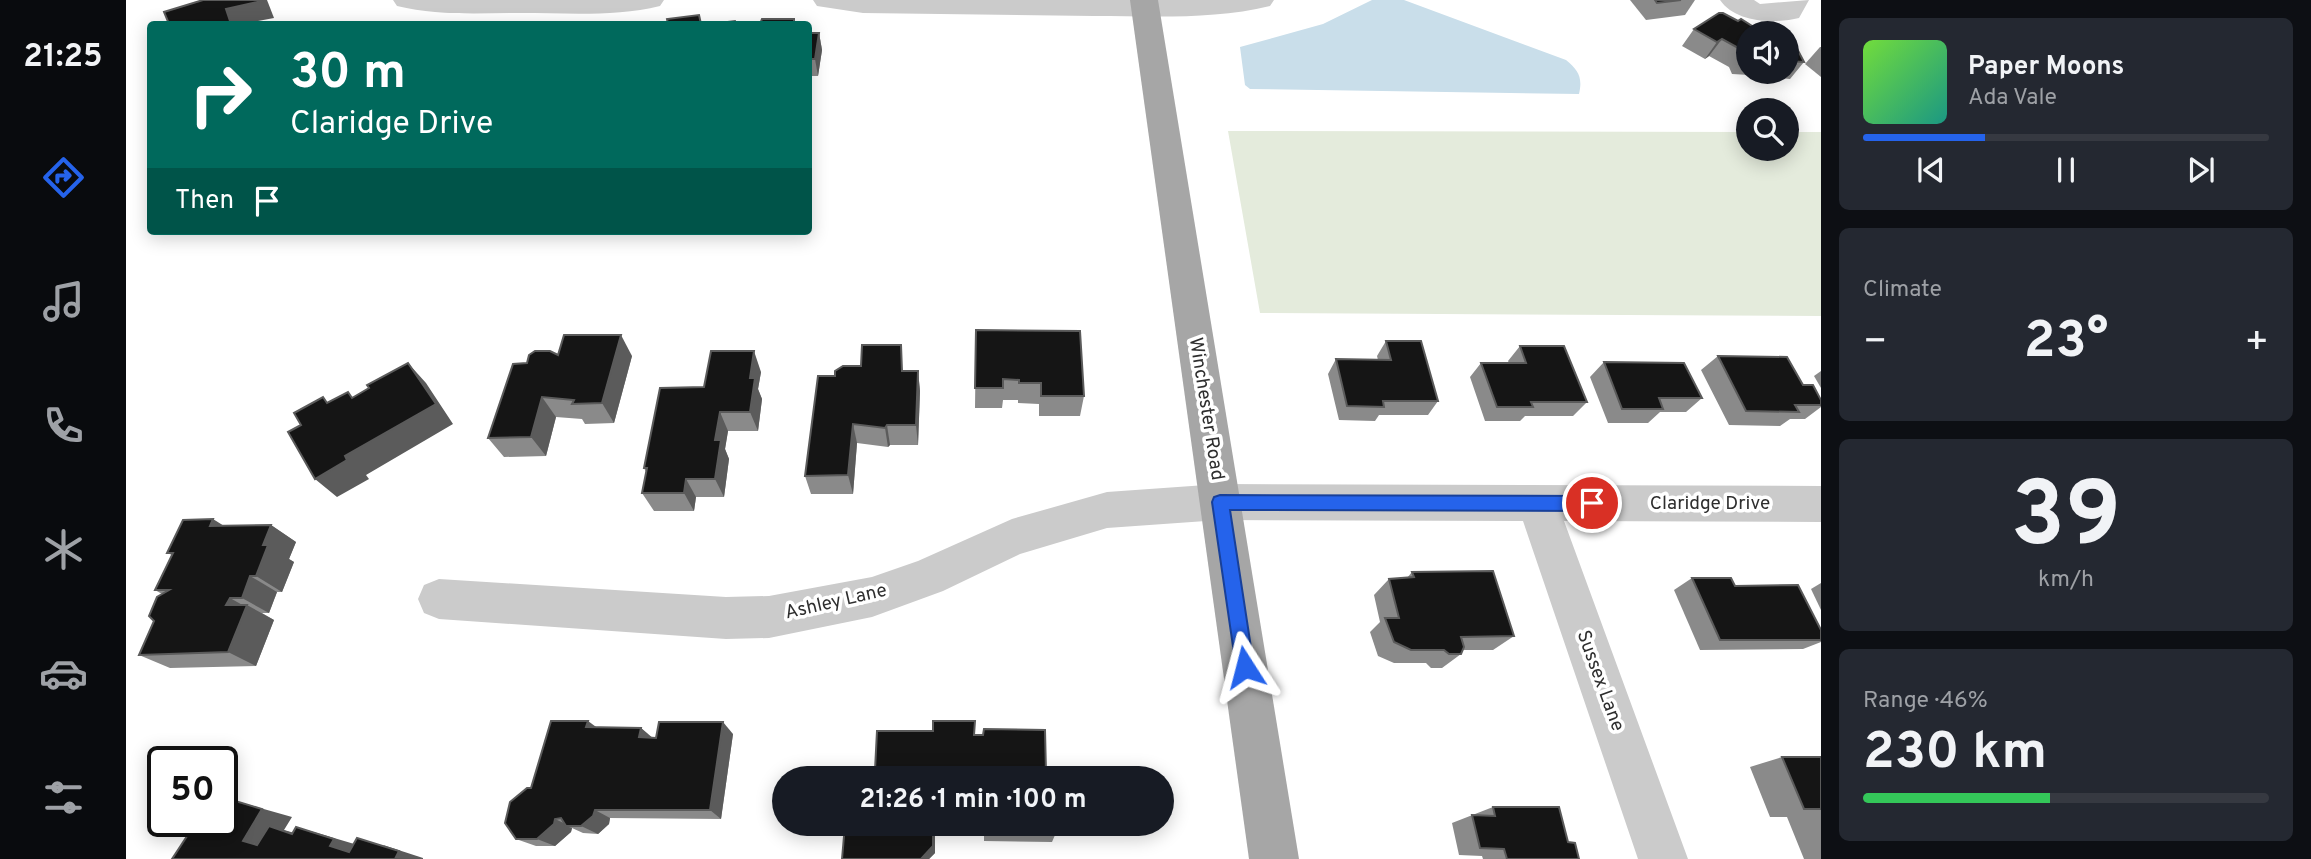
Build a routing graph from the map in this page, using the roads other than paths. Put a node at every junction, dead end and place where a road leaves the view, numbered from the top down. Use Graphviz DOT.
graph roads {
  1 [pos="407,0"];
  2 [pos="650,0"];
  3 [pos="827,0"];
  4 [pos="1260,0"];
  5 [pos="1734,0"];
  6 [pos="1795,0"];
  7 [pos="1144,4"];
  8 [pos="1220,502"];
  9 [pos="1537,503"];
  10 [pos="1821,505"];
  11 [pos="439,599"];
  12 [pos="1274,859"];
  13 [pos="1663,859"];
  1 -- 2 [label="street"];
  3 -- 7 [label="street"];
  4 -- 7 [label="street"];
  5 -- 6 [label="street"];
  7 -- 8 [label="main road, Winchester Road"];
  8 -- 9 [label="street, Claridge Drive"];
  8 -- 11 [label="street, Ashley Lane"];
  8 -- 12 [label="main road, Winchester Road"];
  9 -- 10 [label="street, Claridge Drive"];
  9 -- 13 [label="street, Sussex Lane"];
}
